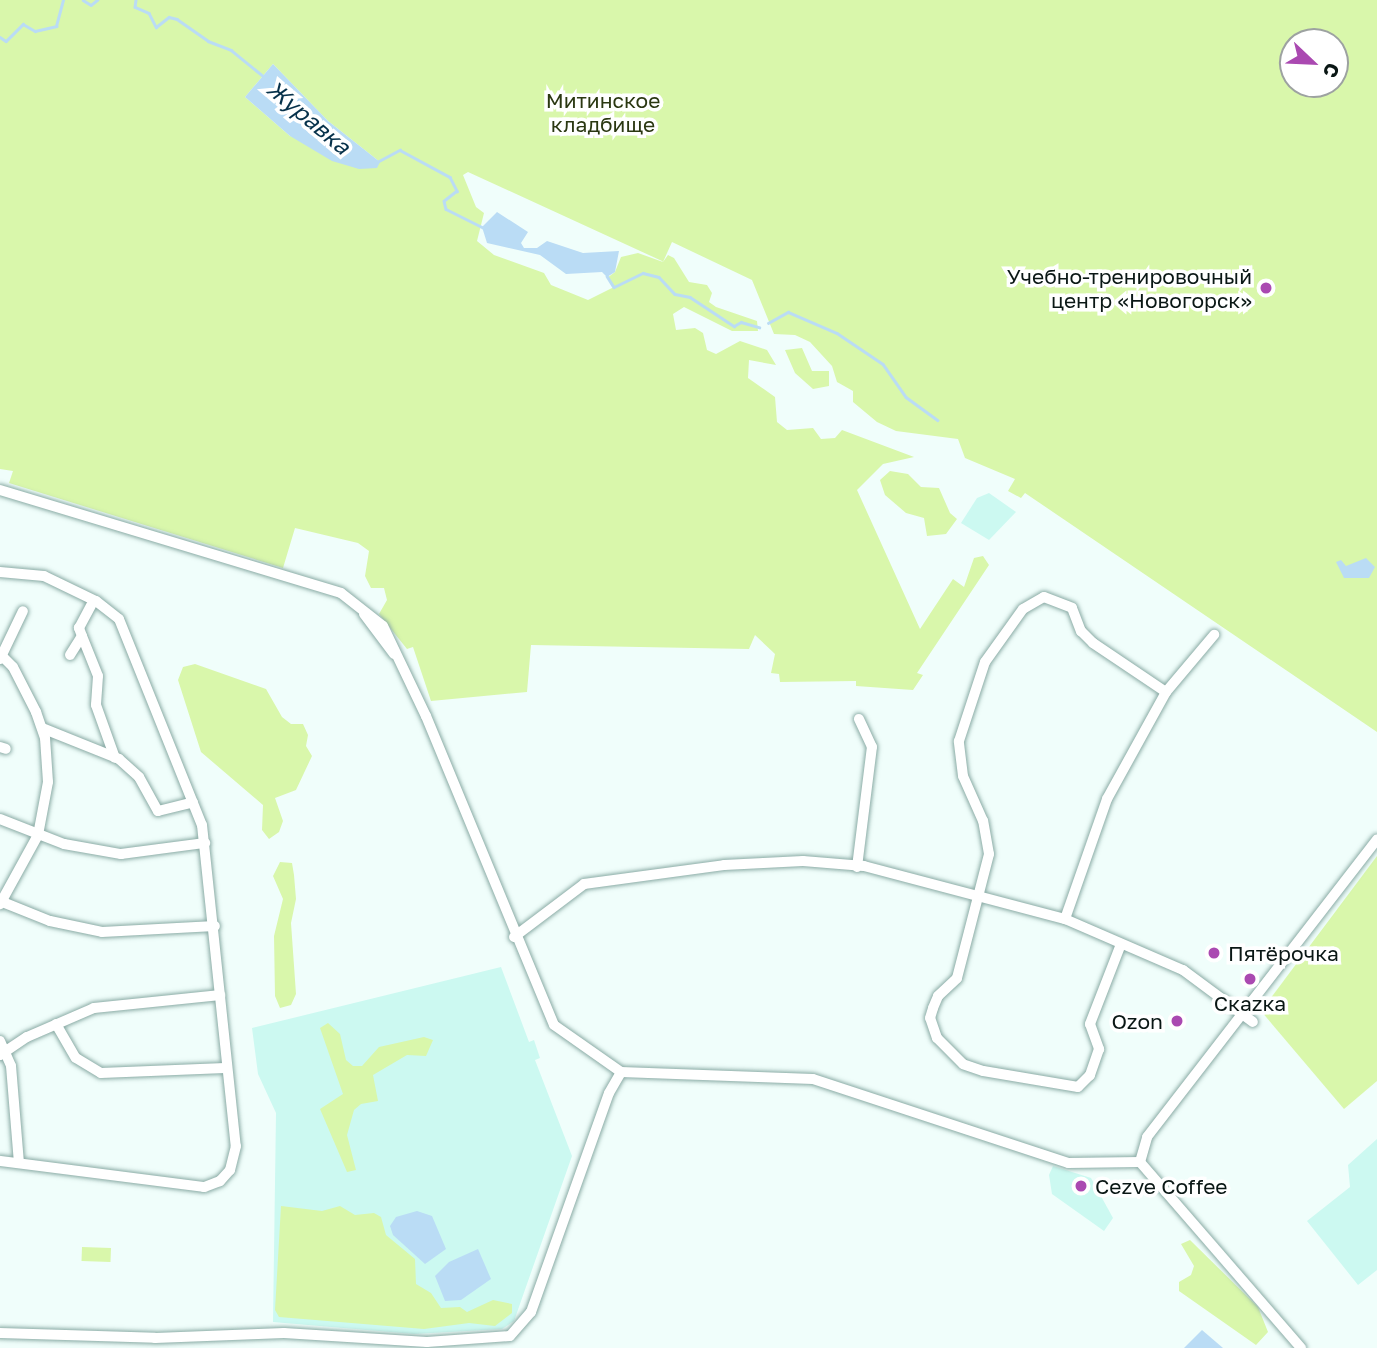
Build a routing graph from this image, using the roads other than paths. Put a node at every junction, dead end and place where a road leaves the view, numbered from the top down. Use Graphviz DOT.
graph roads {
  1 [pos="0,490"];
  2 [pos="0,572"];
  3 [pos="91,605"];
  4 [pos="23,611"];
  5 [pos="1214,635"];
  6 [pos="82,636"];
  7 [pos="70,655"];
  8 [pos="1,656"];
  9 [pos="1166,692"];
  10 [pos="859,719"];
  11 [pos="103,725"];
  12 [pos="43,728"];
  13 [pos="92,748"];
  14 [pos="114,758"];
  15 [pos="192,802"];
  16 [pos="0,819"];
  17 [pos="38,835"];
  18 [pos="1377,839"];
  19 [pos="205,843"];
  20 [pos="857,867"];
  21 [pos="978,895"];
  22 [pos="1,902"];
  23 [pos="1065,919"];
  24 [pos="215,926"];
  25 [pos="514,937"];
  26 [pos="1121,944"];
  27 [pos="220,995"];
  28 [pos="1243,1013"];
  29 [pos="1253,1022"];
  30 [pos="56,1024"];
  31 [pos="2,1048"];
  32 [pos="225,1068"];
  33 [pos="621,1072"];
  34 [pos="0,1161"];
  35 [pos="1140,1162"];
  36 [pos="19,1163"];
  37 [pos="0,1333"];
  38 [pos="1301,1348"];
  1 -- 25 [label="street"];
  2 -- 15 [label="street"];
  3 -- 6 [label="street"];
  4 -- 8 [label="street"];
  5 -- 9 [label="street"];
  6 -- 7 [label="street"];
  6 -- 11 [label="street"];
  8 -- 12 [label="street"];
  9 -- 21 [label="street"];
  9 -- 23 [label="street"];
  10 -- 20 [label="street"];
  11 -- 13 [label="street"];
  11 -- 14 [label="street"];
  12 -- 13 [label="street"];
  12 -- 17 [label="street"];
  13 -- 14 [label="street"];
  14 -- 15 [label="street"];
  15 -- 19 [label="street"];
  16 -- 17 [label="street"];
  17 -- 19 [label="street"];
  17 -- 22 [label="street"];
  18 -- 28 [label="street"];
  19 -- 24 [label="street"];
  20 -- 21 [label="street"];
  20 -- 25 [label="street"];
  21 -- 23 [label="street"];
  21 -- 26 [label="street"];
  22 -- 24 [label="street"];
  23 -- 26 [label="street"];
  24 -- 27 [label="street"];
  25 -- 33 [label="street"];
  26 -- 28 [label="street"];
  27 -- 30 [label="street"];
  27 -- 32 [label="street"];
  28 -- 29 [label="street"];
  28 -- 35 [label="street"];
  30 -- 31 [label="street"];
  30 -- 32 [label="street"];
  31 -- 36 [label="street"];
  32 -- 36 [label="street"];
  33 -- 35 [label="street"];
  33 -- 37 [label="street"];
  34 -- 36 [label="street"];
  35 -- 38 [label="street"];
}
